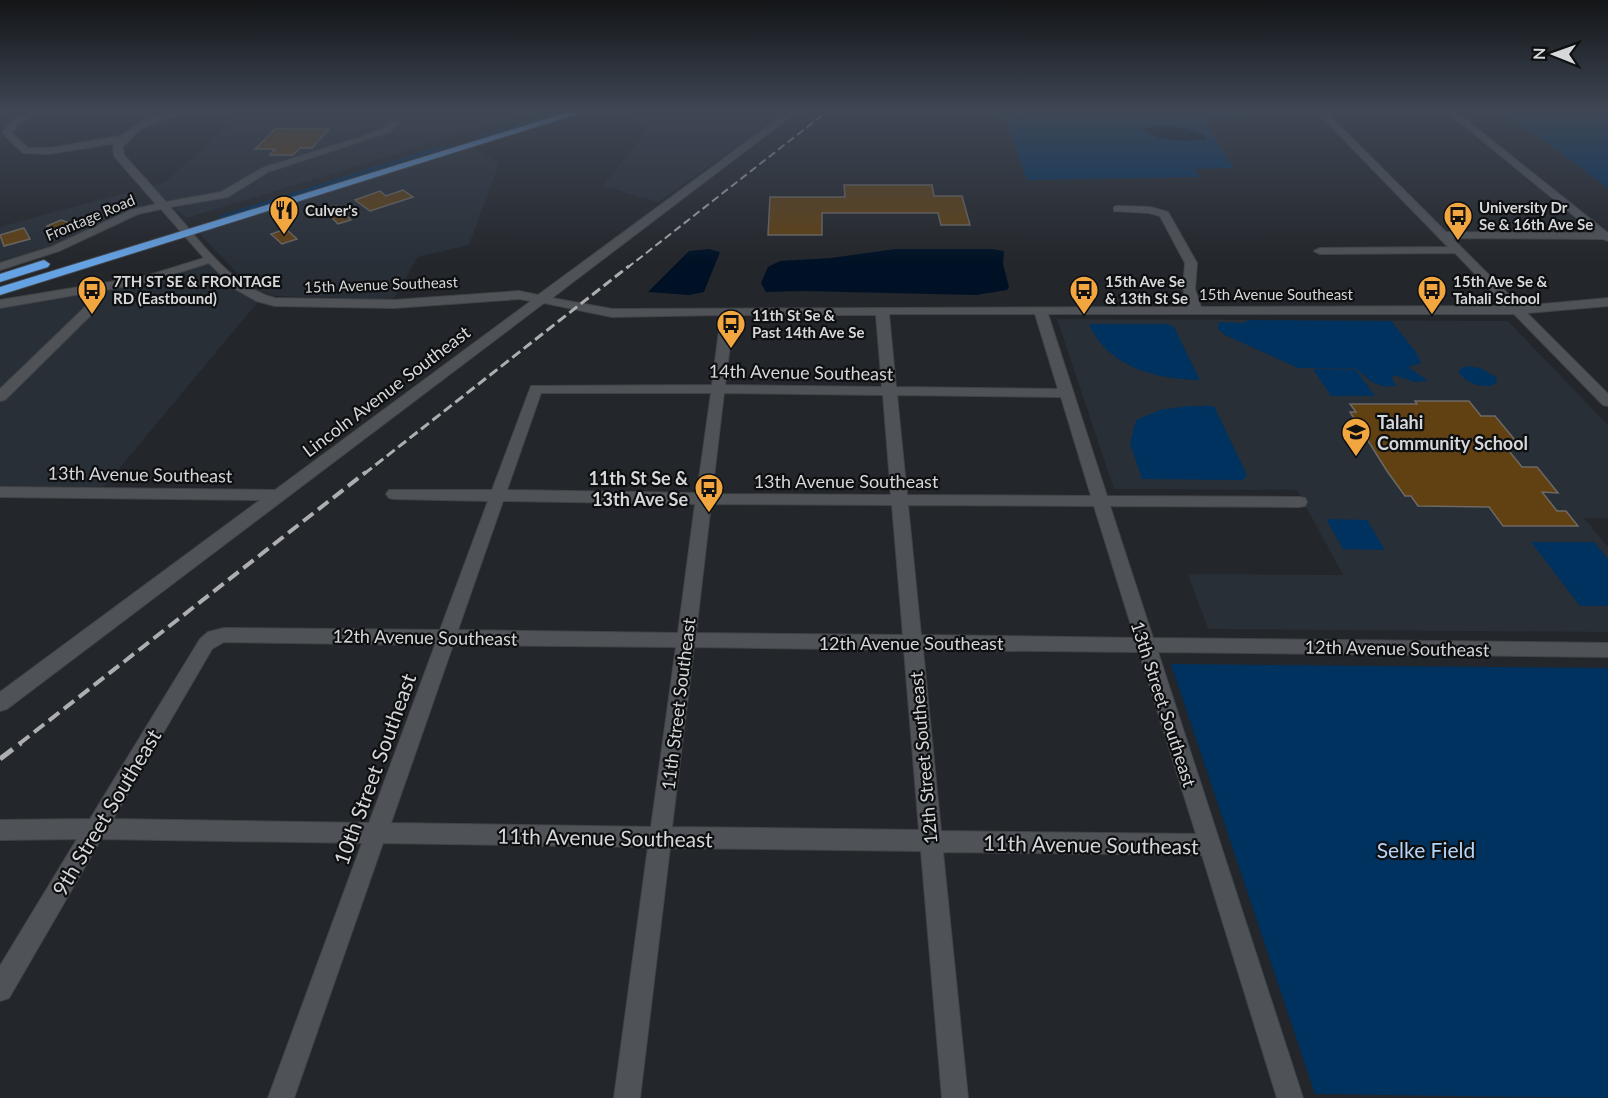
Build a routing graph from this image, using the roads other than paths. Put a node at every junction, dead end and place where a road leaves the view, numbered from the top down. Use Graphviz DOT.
graph roads {
  1 [pos="124,161"];
  2 [pos="293,161"];
  3 [pos="393,161"];
  4 [pos="411,161"];
  5 [pos="726,161"];
  6 [pos="1370,161"];
  7 [pos="1513,161"];
  8 [pos="163,205"];
  9 [pos="1118,209"];
  10 [pos="184,228"];
  11 [pos="1443,235"];
  12 [pos="1607,237"];
  13 [pos="1458,250"];
  14 [pos="1320,251"];
  15 [pos="211,259"];
  16 [pos="0,267"];
  17 [pos="0,278"];
  18 [pos="101,288"];
  19 [pos="0,291"];
  20 [pos="542,298"];
  21 [pos="1608,302"];
  22 [pos="0,304"];
  23 [pos="728,310"];
  24 [pos="1040,310"];
  25 [pos="1196,310"];
  26 [pos="1517,310"];
  27 [pos="882,311"];
  28 [pos="718,388"];
  29 [pos="536,389"];
  30 [pos="889,392"];
  31 [pos="1065,393"];
  32 [pos="0,397"];
  33 [pos="1608,402"];
  34 [pos="0,492"];
  35 [pos="394,494"];
  36 [pos="279,495"];
  37 [pos="498,496"];
  38 [pos="704,499"];
  39 [pos="899,501"];
  40 [pos="1101,502"];
  41 [pos="1299,502"];
  42 [pos="214,637"];
  43 [pos="447,637"];
  44 [pos="686,642"];
  45 [pos="913,644"];
  46 [pos="1145,645"];
  47 [pos="1608,650"];
  48 [pos="0,703"];
  49 [pos="96,829"];
  50 [pos="0,830"];
  51 [pos="376,834"];
  52 [pos="661,839"];
  53 [pos="931,842"];
  54 [pos="1209,845"];
  55 [pos="0,989"];
  56 [pos="281,1098"];
  57 [pos="627,1098"];
  58 [pos="955,1098"];
  59 [pos="1290,1098"];
  1 -- 8 [label="street, 15th Avenue Southeast"];
  2 -- 8 [label="street, Frontage Road"];
  3 -- 10 [label="highway"];
  4 -- 10 [label="highway"];
  5 -- 20 [label="street, Lincoln Avenue Southeast"];
  6 -- 11 [label="street"];
  7 -- 12 [label="street"];
  8 -- 10 [label="street, 15th Avenue Southeast"];
  8 -- 16 [label="street, Frontage Road"];
  9 -- 25 [label="street"];
  10 -- 15 [label="street, 15th Avenue Southeast"];
  10 -- 17 [label="highway"];
  10 -- 19 [label="highway"];
  11 -- 12 [label="street"];
  11 -- 13 [label="street"];
  13 -- 14 [label="street"];
  13 -- 26 [label="street"];
  15 -- 18 [label="street"];
  15 -- 20 [label="street, 15th Avenue Southeast"];
  18 -- 22 [label="street"];
  18 -- 32 [label="street"];
  20 -- 23 [label="street, 15th Avenue Southeast"];
  20 -- 36 [label="street, Lincoln Avenue Southeast"];
  21 -- 26 [label="street, 15th Avenue Southeast"];
  23 -- 27 [label="street, 15th Avenue Southeast"];
  23 -- 28 [label="street, 11th Street Southeast"];
  24 -- 25 [label="street, 15th Avenue Southeast"];
  24 -- 27 [label="street, 15th Avenue Southeast"];
  24 -- 31 [label="street, 13th Street Southeast"];
  25 -- 26 [label="street, 15th Avenue Southeast"];
  26 -- 33 [label="street"];
  27 -- 30 [label="street, 12th Street Southeast"];
  28 -- 29 [label="street, 14th Avenue Southeast"];
  28 -- 30 [label="street, 14th Avenue Southeast"];
  28 -- 38 [label="street, 11th Street Southeast"];
  29 -- 37 [label="street, 10th Street Southeast"];
  30 -- 31 [label="street, 14th Avenue Southeast"];
  30 -- 39 [label="street, 12th Street Southeast"];
  31 -- 40 [label="street, 13th Street Southeast"];
  34 -- 36 [label="street, 13th Avenue Southeast"];
  35 -- 37 [label="street, 13th Avenue Southeast"];
  36 -- 48 [label="street, Lincoln Avenue Southeast"];
  37 -- 38 [label="street, 13th Avenue Southeast"];
  37 -- 43 [label="street, 10th Street Southeast"];
  38 -- 39 [label="street, 13th Avenue Southeast"];
  38 -- 44 [label="street, 11th Street Southeast"];
  39 -- 40 [label="street, 13th Avenue Southeast"];
  39 -- 45 [label="street, 12th Street Southeast"];
  40 -- 41 [label="street, 13th Avenue Southeast"];
  40 -- 46 [label="street, 13th Street Southeast"];
  42 -- 43 [label="street, 12th Avenue Southeast"];
  42 -- 49 [label="street, 9th Street Southeast"];
  43 -- 44 [label="street, 12th Avenue Southeast"];
  43 -- 51 [label="street, 10th Street Southeast"];
  44 -- 45 [label="street, 12th Avenue Southeast"];
  44 -- 52 [label="street, 11th Street Southeast"];
  45 -- 46 [label="street, 12th Avenue Southeast"];
  45 -- 53 [label="street, 12th Street Southeast"];
  46 -- 47 [label="street, 12th Avenue Southeast"];
  46 -- 54 [label="street, 13th Street Southeast"];
  49 -- 50 [label="street, 11th Avenue Southeast"];
  49 -- 51 [label="street, 11th Avenue Southeast"];
  49 -- 55 [label="street, 9th Street Southeast"];
  51 -- 52 [label="street, 11th Avenue Southeast"];
  51 -- 56 [label="street, 10th Street Southeast"];
  52 -- 53 [label="street, 11th Avenue Southeast"];
  52 -- 57 [label="street, 11th Street Southeast"];
  53 -- 54 [label="street, 11th Avenue Southeast"];
  53 -- 58 [label="street, 12th Street Southeast"];
  54 -- 59 [label="street, 13th Street Southeast"];
}
